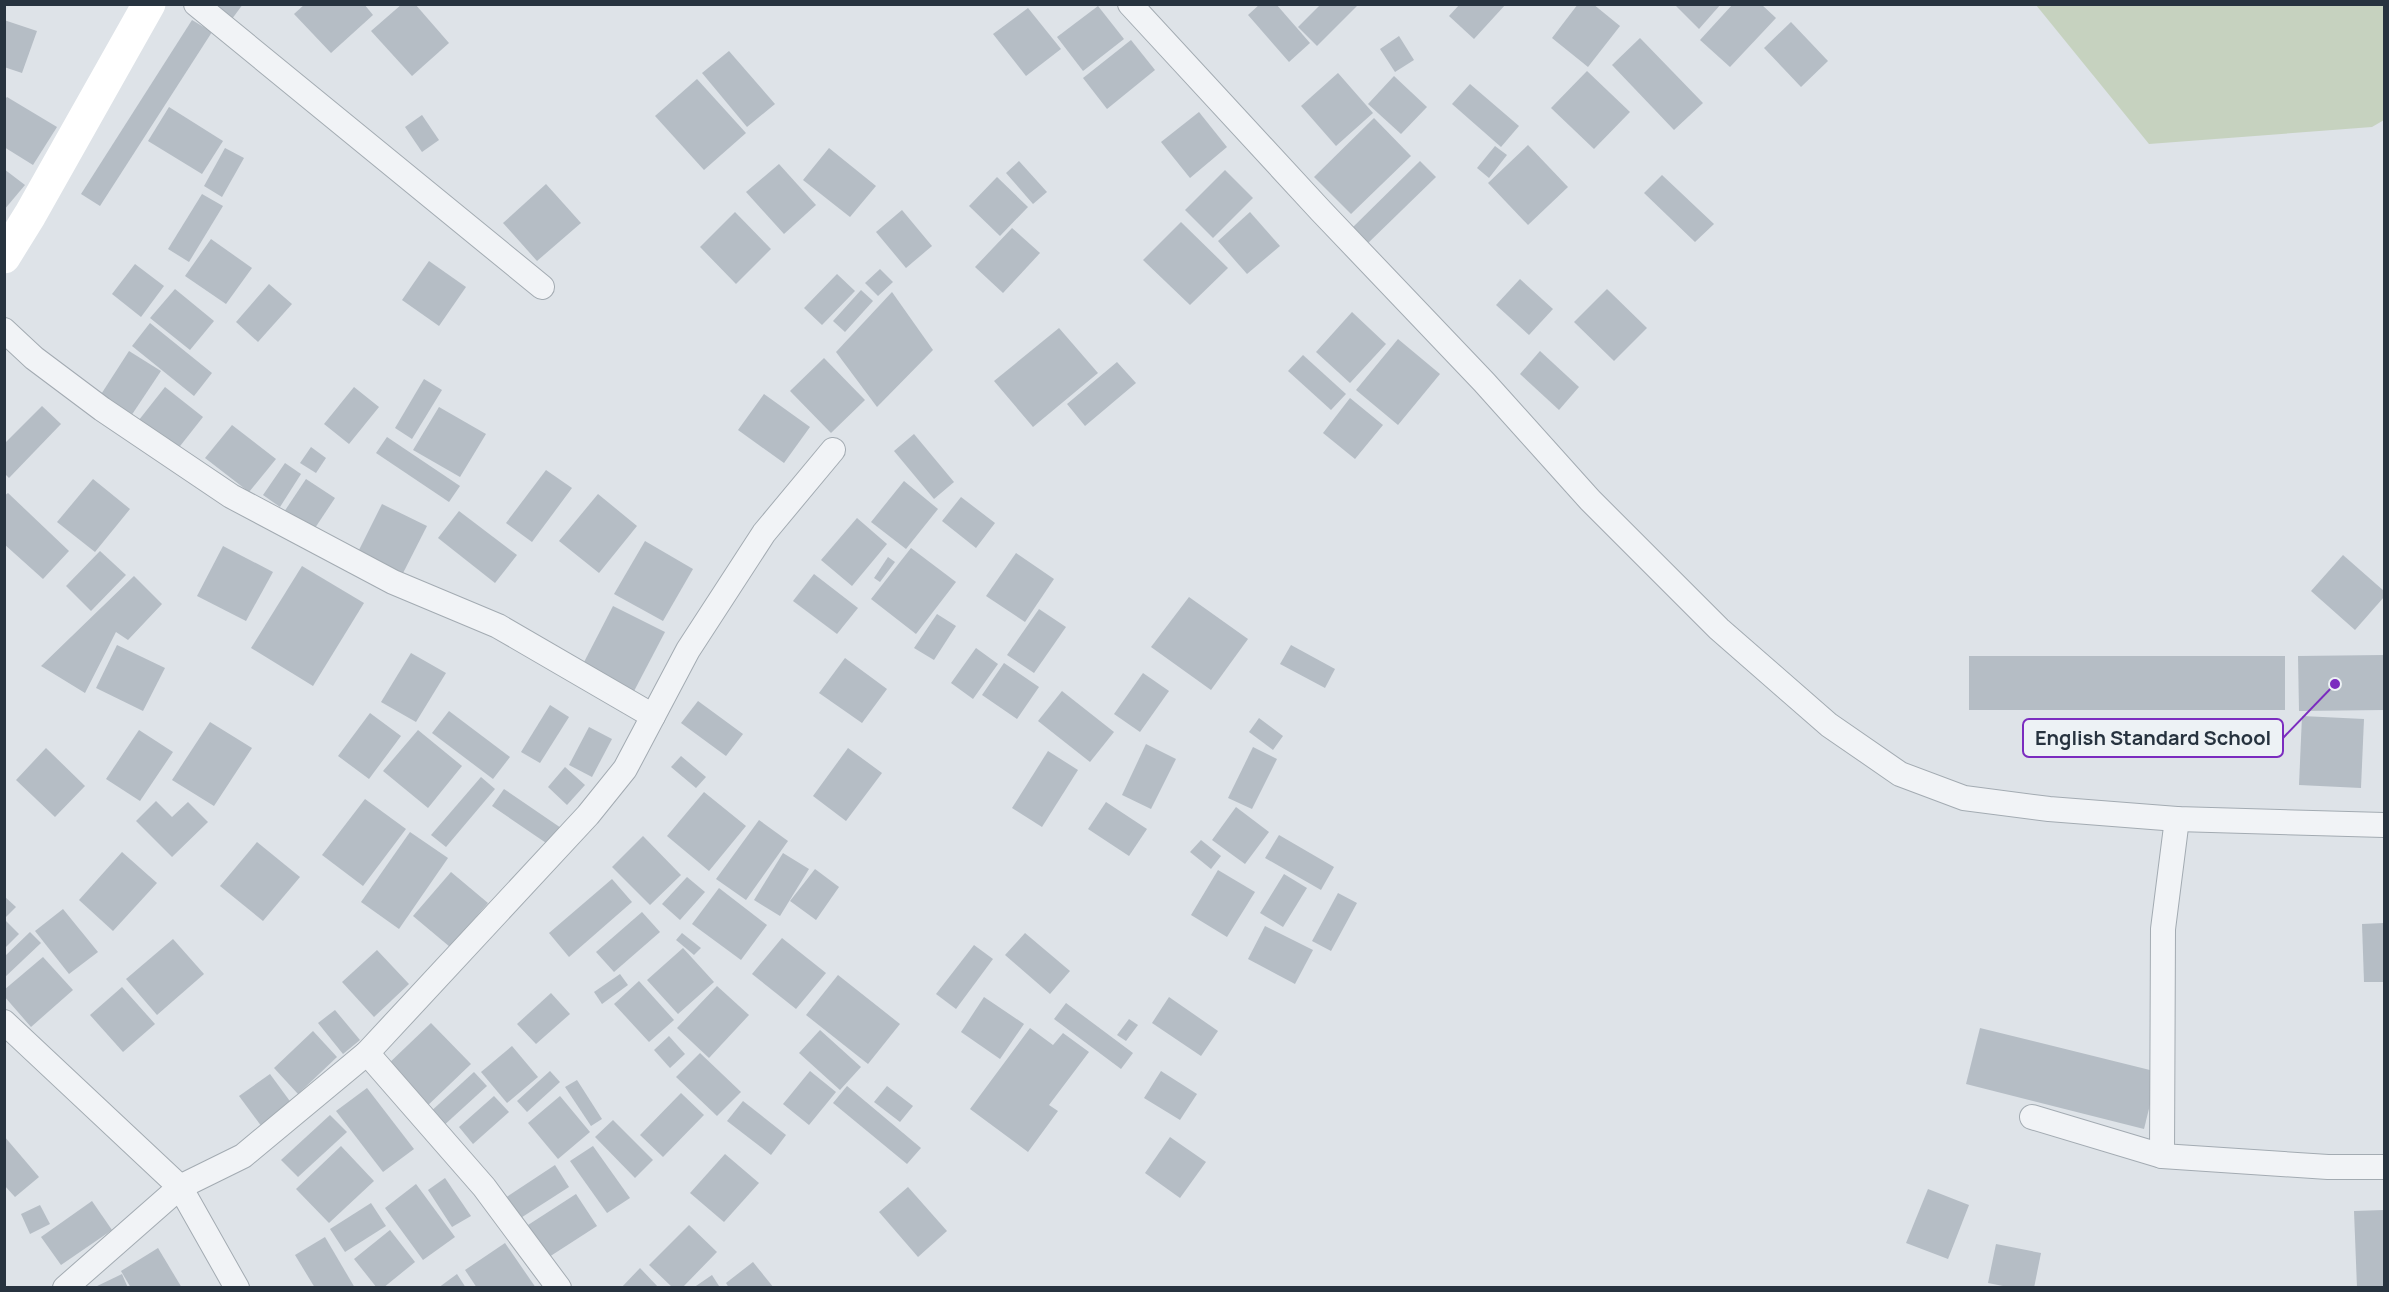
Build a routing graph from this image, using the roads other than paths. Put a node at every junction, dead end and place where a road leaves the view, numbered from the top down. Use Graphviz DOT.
graph roads {
  1 [pos="149,4"];
  2 [pos="196,4"];
  3 [pos="1130,4"];
  4 [pos="4,257"];
  5 [pos="542,287"];
  6 [pos="4,330"];
  7 [pos="833,450"];
  8 [pos="653,716"];
  9 [pos="2177,819"];
  10 [pos="2385,825"];
  11 [pos="4,1022"];
  12 [pos="367,1053"];
  13 [pos="2032,1117"];
  14 [pos="2162,1156"];
  15 [pos="2385,1167"];
  16 [pos="180,1186"];
  17 [pos="65,1287"];
  18 [pos="237,1287"];
  19 [pos="559,1287"];
  1 -- 4 [label="street"];
  2 -- 5 [label="street"];
  3 -- 9 [label="street"];
  6 -- 8 [label="street"];
  7 -- 8 [label="street"];
  8 -- 12 [label="street"];
  9 -- 10 [label="street"];
  9 -- 14 [label="street"];
  11 -- 16 [label="street"];
  12 -- 16 [label="street"];
  12 -- 19 [label="street"];
  13 -- 14 [label="street"];
  14 -- 15 [label="street"];
  16 -- 17 [label="street"];
  16 -- 18 [label="street"];
}
